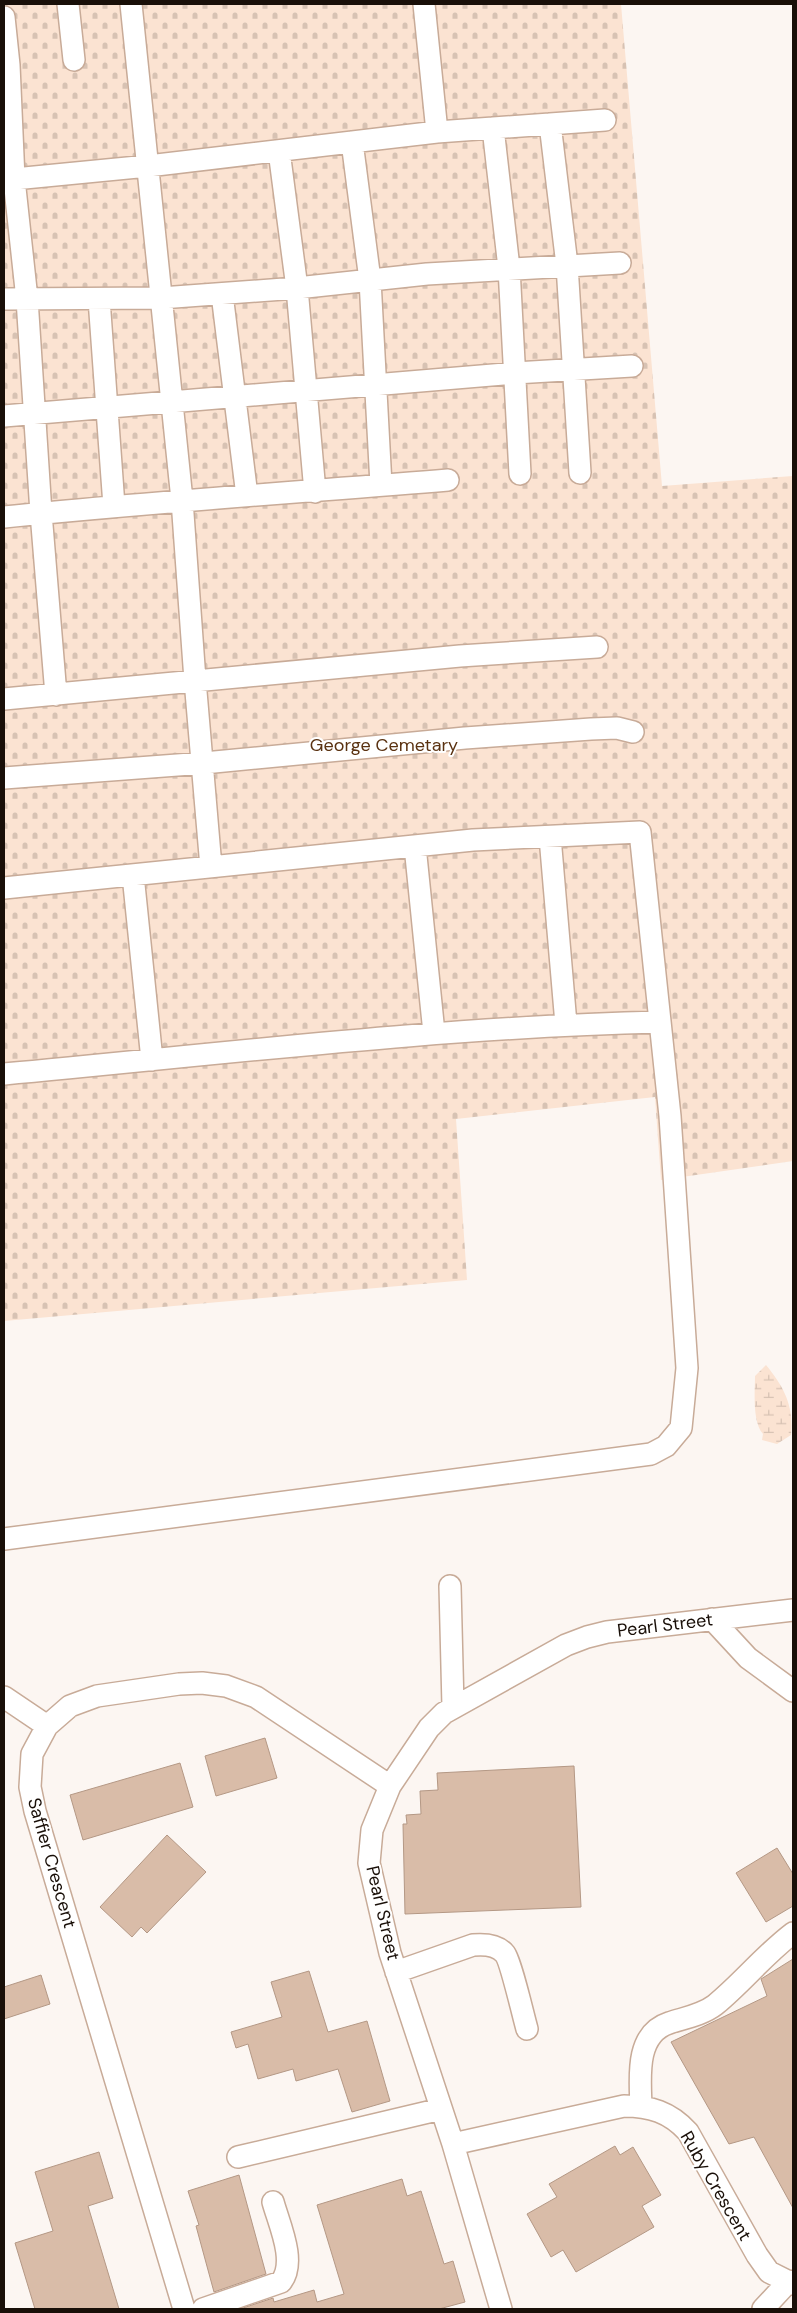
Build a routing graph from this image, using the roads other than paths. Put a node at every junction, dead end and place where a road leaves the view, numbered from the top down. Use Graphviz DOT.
graph roads {
  1 [pos="68,4"];
  2 [pos="131,4"];
  3 [pos="424,4"];
  4 [pos="4,17"];
  5 [pos="74,60"];
  6 [pos="605,120"];
  7 [pos="550,124"];
  8 [pos="493,128"];
  9 [pos="437,132"];
  10 [pos="352,142"];
  11 [pos="279,151"];
  12 [pos="148,166"];
  13 [pos="9,179"];
  14 [pos="620,263"];
  15 [pos="567,265"];
  16 [pos="509,268"];
  17 [pos="370,280"];
  18 [pos="297,288"];
  19 [pos="222,294"];
  20 [pos="161,298"];
  21 [pos="4,299"];
  22 [pos="27,299"];
  23 [pos="99,299"];
  24 [pos="632,366"];
  25 [pos="572,370"];
  26 [pos="515,373"];
  27 [pos="375,385"];
  28 [pos="305,391"];
  29 [pos="235,397"];
  30 [pos="171,402"];
  31 [pos="108,408"];
  32 [pos="35,415"];
  33 [pos="4,416"];
  34 [pos="580,473"];
  35 [pos="520,474"];
  36 [pos="448,480"];
  37 [pos="382,486"];
  38 [pos="315,492"];
  39 [pos="247,496"];
  40 [pos="182,500"];
  41 [pos="114,506"];
  42 [pos="41,513"];
  43 [pos="4,517"];
  44 [pos="597,648"];
  45 [pos="195,680"];
  46 [pos="56,694"];
  47 [pos="4,699"];
  48 [pos="633,732"];
  49 [pos="204,763"];
  50 [pos="4,778"];
  51 [pos="550,837"];
  52 [pos="415,846"];
  53 [pos="211,867"];
  54 [pos="133,875"];
  55 [pos="4,888"];
  56 [pos="660,1022"];
  57 [pos="566,1024"];
  58 [pos="434,1033"];
  59 [pos="152,1060"];
  60 [pos="4,1074"];
  61 [pos="4,1539"];
  62 [pos="450,1586"];
  63 [pos="793,1610"];
  64 [pos="712,1619"];
  65 [pos="793,1691"];
  66 [pos="4,1697"];
  67 [pos="453,1708"];
  68 [pos="46,1726"];
  69 [pos="390,1786"];
  70 [pos="793,1933"];
  71 [pos="396,1972"];
  72 [pos="527,2029"];
  73 [pos="641,2106"];
  74 [pos="441,2109"];
  75 [pos="453,2144"];
  76 [pos="238,2157"];
  77 [pos="273,2202"];
  78 [pos="791,2283"];
  79 [pos="184,2309"];
  80 [pos="204,2309"];
  81 [pos="501,2309"];
  82 [pos="763,2309"];
  1 -- 5 [label="street"];
  2 -- 12 [label="street"];
  3 -- 9 [label="street"];
  4 -- 13 [label="street"];
  6 -- 7 [label="street"];
  7 -- 8 [label="street"];
  7 -- 15 [label="street"];
  8 -- 9 [label="street"];
  8 -- 16 [label="street"];
  9 -- 10 [label="street"];
  10 -- 11 [label="street"];
  10 -- 17 [label="street"];
  11 -- 12 [label="street"];
  11 -- 18 [label="street"];
  12 -- 13 [label="street"];
  12 -- 20 [label="street"];
  13 -- 22 [label="street"];
  14 -- 15 [label="street"];
  15 -- 16 [label="street"];
  15 -- 25 [label="street"];
  16 -- 17 [label="street"];
  16 -- 26 [label="street"];
  17 -- 18 [label="street"];
  17 -- 27 [label="street"];
  18 -- 19 [label="street"];
  18 -- 28 [label="street"];
  19 -- 20 [label="street"];
  19 -- 29 [label="street"];
  20 -- 23 [label="street"];
  20 -- 30 [label="street"];
  21 -- 22 [label="street"];
  22 -- 23 [label="street"];
  22 -- 32 [label="street"];
  23 -- 31 [label="street"];
  24 -- 25 [label="street"];
  25 -- 26 [label="street"];
  25 -- 34 [label="street"];
  26 -- 27 [label="street"];
  26 -- 35 [label="street"];
  27 -- 28 [label="street"];
  27 -- 37 [label="street"];
  28 -- 29 [label="street"];
  28 -- 38 [label="street"];
  29 -- 30 [label="street"];
  29 -- 39 [label="street"];
  30 -- 31 [label="street"];
  30 -- 40 [label="street"];
  31 -- 32 [label="street"];
  31 -- 41 [label="street"];
  32 -- 33 [label="street"];
  32 -- 42 [label="street"];
  36 -- 37 [label="street"];
  37 -- 38 [label="street"];
  38 -- 39 [label="street"];
  39 -- 40 [label="street"];
  40 -- 41 [label="street"];
  40 -- 45 [label="street"];
  41 -- 42 [label="street"];
  42 -- 43 [label="street"];
  42 -- 46 [label="street"];
  44 -- 45 [label="street"];
  45 -- 46 [label="street"];
  45 -- 49 [label="street"];
  46 -- 47 [label="street"];
  48 -- 49 [label="street"];
  49 -- 50 [label="street"];
  49 -- 53 [label="street"];
  51 -- 52 [label="street"];
  51 -- 56 [label="street"];
  51 -- 57 [label="street"];
  52 -- 53 [label="street"];
  52 -- 58 [label="street"];
  53 -- 54 [label="street"];
  54 -- 55 [label="street"];
  54 -- 59 [label="street"];
  56 -- 57 [label="street"];
  56 -- 61 [label="street"];
  57 -- 58 [label="street"];
  58 -- 59 [label="street"];
  59 -- 60 [label="street"];
  62 -- 67 [label="street"];
  63 -- 64 [label="street, Pearl Street"];
  64 -- 65 [label="street"];
  64 -- 67 [label="street, Pearl Street"];
  66 -- 68 [label="street"];
  67 -- 69 [label="street, Pearl Street"];
  68 -- 69 [label="street, Saffier Crescent"];
  68 -- 79 [label="street, Saffier Crescent"];
  69 -- 71 [label="street, Pearl Street"];
  70 -- 73 [label="street"];
  71 -- 72 [label="street"];
  71 -- 74 [label="street, Pearl Street"];
  73 -- 75 [label="street, Ruby Crescent"];
  73 -- 78 [label="street, Ruby Crescent"];
  74 -- 75 [label="street, Pearl Street"];
  74 -- 76 [label="street"];
  75 -- 81 [label="street, Pearl Street"];
  77 -- 80 [label="street"];
  78 -- 82 [label="street"];
}
